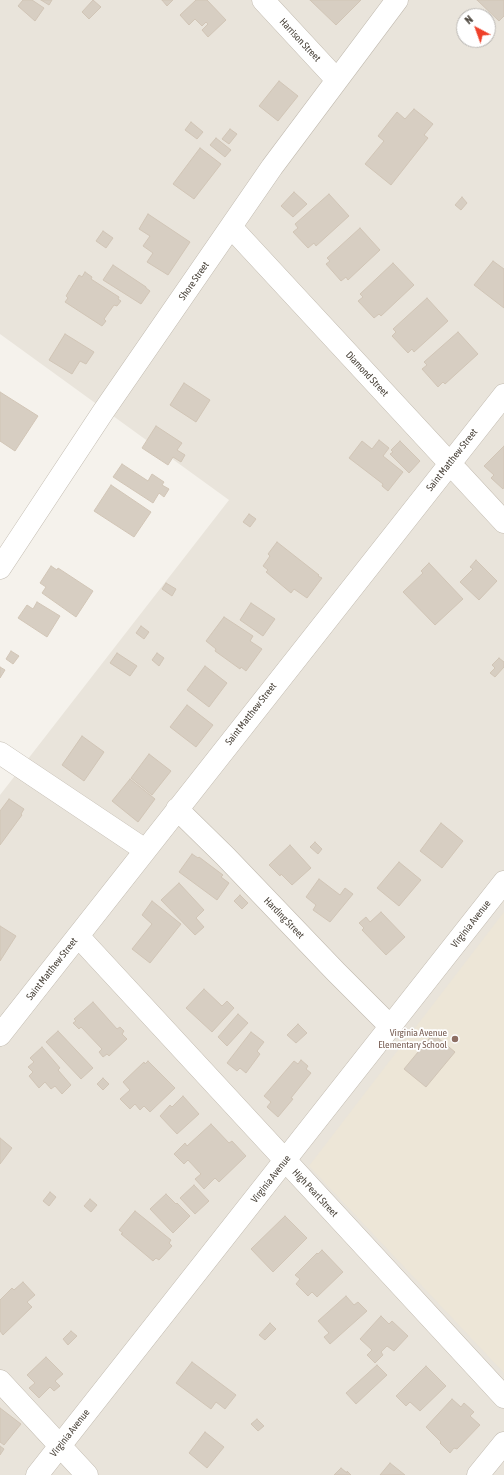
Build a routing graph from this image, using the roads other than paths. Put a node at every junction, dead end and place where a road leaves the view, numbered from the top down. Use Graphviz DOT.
graph roads {
  1 [pos="263,0"];
  2 [pos="396,0"];
  3 [pos="337,80"];
  4 [pos="231,227"];
  5 [pos="504,395"];
  6 [pos="450,464"];
  7 [pos="504,522"];
  8 [pos="0,568"];
  9 [pos="0,753"];
  10 [pos="177,809"];
  11 [pos="145,850"];
  12 [pos="504,882"];
  13 [pos="78,936"];
  14 [pos="391,1027"];
  15 [pos="0,1035"];
  16 [pos="285,1161"];
  17 [pos="0,1381"];
  18 [pos="504,1397"];
  19 [pos="504,1443"];
  20 [pos="60,1446"];
  21 [pos="37,1475"];
  22 [pos="87,1475"];
  23 [pos="478,1475"];
  1 -- 3 [label="street, Harrison Street"];
  2 -- 3 [label="street, Shore Street"];
  3 -- 4 [label="street, Shore Street"];
  4 -- 6 [label="street, Diamond Street"];
  4 -- 8 [label="street, Shore Street"];
  5 -- 6 [label="street, Saint Matthew Street"];
  6 -- 7 [label="street, Diamond Street"];
  6 -- 10 [label="street, Saint Matthew Street"];
  9 -- 11 [label="street"];
  10 -- 11 [label="street, Saint Matthew Street"];
  10 -- 14 [label="street, Harding Street"];
  11 -- 13 [label="street, Saint Matthew Street"];
  12 -- 14 [label="street, Virginia Avenue"];
  13 -- 15 [label="street, Saint Matthew Street"];
  13 -- 16 [label="street, High Pearl Street"];
  14 -- 16 [label="street, Virginia Avenue"];
  16 -- 18 [label="street, High Pearl Street"];
  16 -- 20 [label="street, Virginia Avenue"];
  17 -- 20 [label="street"];
  19 -- 23 [label="street"];
  20 -- 21 [label="street, Virginia Avenue"];
  20 -- 22 [label="street"];
}
